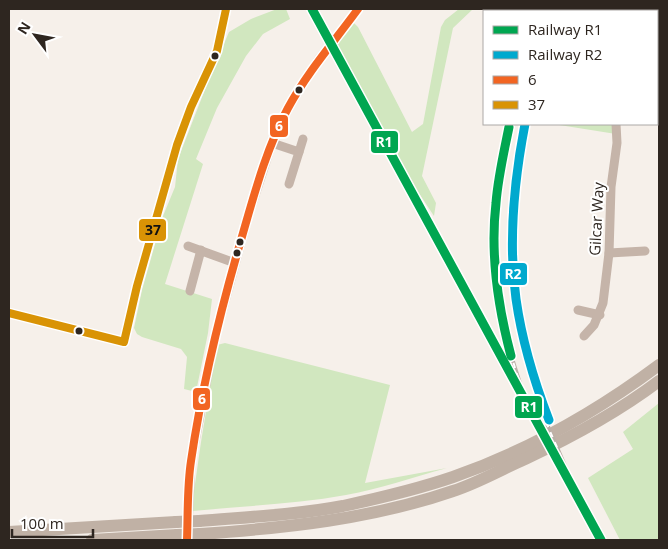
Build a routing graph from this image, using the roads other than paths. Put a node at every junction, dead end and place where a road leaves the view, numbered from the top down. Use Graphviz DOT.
graph roads {
  1 [pos="226,9"];
  2 [pos="358,9"];
  3 [pos="616,125"];
  4 [pos="303,139"];
  5 [pos="272,143"];
  6 [pos="299,152"];
  7 [pos="289,184"];
  8 [pos="188,246"];
  9 [pos="201,250"];
  10 [pos="645,251"];
  11 [pos="609,253"];
  12 [pos="235,263"];
  13 [pos="190,291"];
  14 [pos="578,310"];
  15 [pos="9,313"];
  16 [pos="600,314"];
  17 [pos="584,336"];
  18 [pos="659,364"];
  19 [pos="659,381"];
  20 [pos="200,527"];
  21 [pos="9,532"];
  22 [pos="180,532"];
  23 [pos="92,540"];
  1 -- 15 [label="street"];
  2 -- 5 [label="street"];
  3 -- 11 [label="street, Gilcar Way"];
  4 -- 6 [label="street"];
  5 -- 6 [label="street"];
  5 -- 12 [label="street"];
  6 -- 7 [label="street"];
  8 -- 9 [label="street"];
  9 -- 12 [label="street"];
  9 -- 13 [label="street"];
  10 -- 11 [label="street"];
  11 -- 16 [label="street, Gilcar Way"];
  12 -- 22 [label="street"];
  14 -- 16 [label="street"];
  16 -- 17 [label="street, Gilcar Way"];
  18 -- 20 [label="highway"];
  19 -- 20 [label="highway"];
  20 -- 22 [label="highway, bridge"];
  21 -- 22 [label="highway"];
  22 -- 23 [label="highway"];
}
